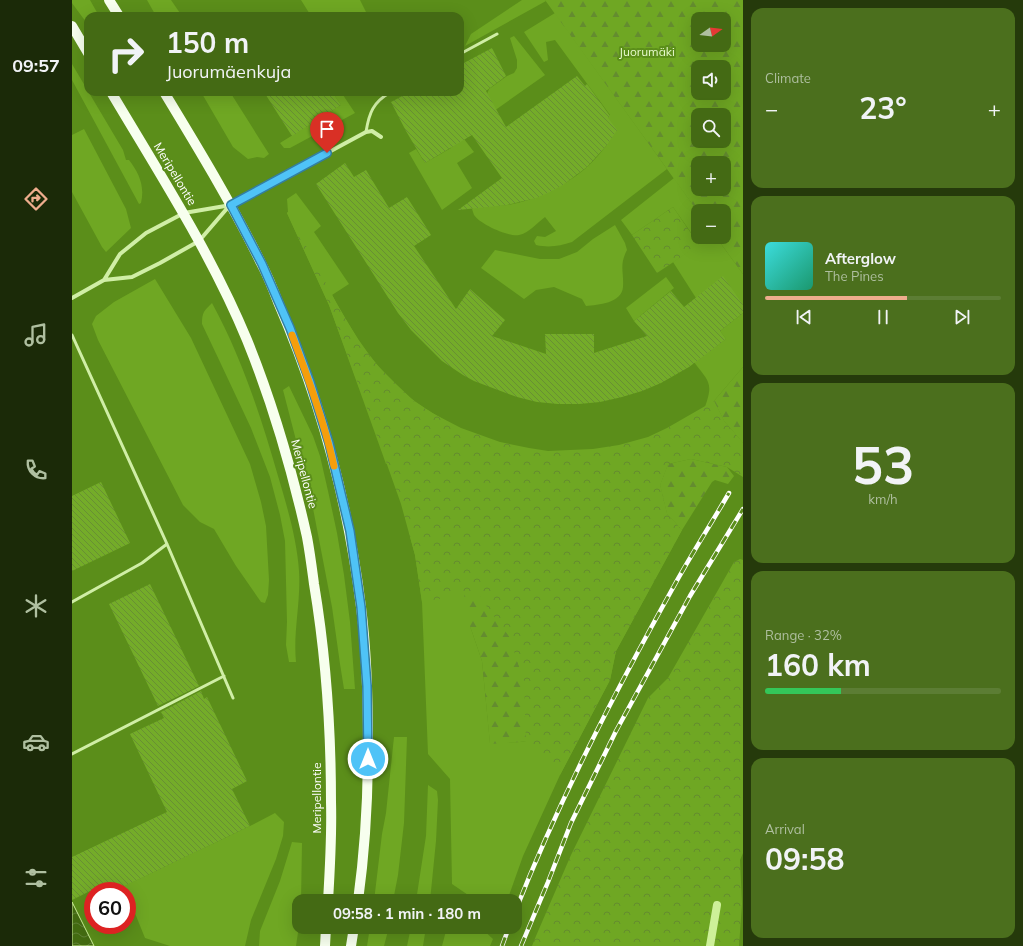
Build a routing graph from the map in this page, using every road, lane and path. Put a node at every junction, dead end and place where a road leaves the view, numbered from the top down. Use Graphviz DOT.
graph roads {
  1 [pos="109,0"];
  2 [pos="116,12"];
  3 [pos="72,26"];
  4 [pos="497,34"];
  5 [pos="84,46"];
  6 [pos="464,52"];
  7 [pos="113,96"];
  8 [pos="166,96"];
  9 [pos="385,96"];
  10 [pos="366,132"];
  11 [pos="381,137"];
  12 [pos="231,205"];
  13 [pos="184,213"];
  14 [pos="199,241"];
  15 [pos="104,280"];
  16 [pos="72,298"];
  17 [pos="72,335"];
  18 [pos="167,544"];
  19 [pos="72,602"];
  20 [pos="224,676"];
  21 [pos="233,698"];
  22 [pos="72,754"];
  23 [pos="328,894"];
  24 [pos="359,894"];
  25 [pos="326,934"];
  26 [pos="353,934"];
  27 [pos="325,946"];
  28 [pos="351,946"];
  1 -- 2 [label="main road"];
  3 -- 5 [label="main road"];
  4 -- 6 [label="lane"];
  7 -- 13 [label="main road, Meripellontie"];
  8 -- 12 [label="main road"];
  9 -- 10 [label="lane"];
  10 -- 11 [label="street"];
  10 -- 12 [label="street"];
  12 -- 13 [label="street"];
  12 -- 14 [label="street"];
  12 -- 24 [label="main road"];
  13 -- 14 [label="main road, Meripellontie"];
  13 -- 15 [label="street"];
  14 -- 15 [label="street"];
  14 -- 23 [label="main road, Meripellontie"];
  15 -- 16 [label="street"];
  17 -- 18 [label="lane"];
  18 -- 19 [label="lane"];
  18 -- 20 [label="lane"];
  20 -- 21 [label="lane"];
  20 -- 22 [label="lane"];
  25 -- 27 [label="main road"];
  26 -- 28 [label="main road"];
}
